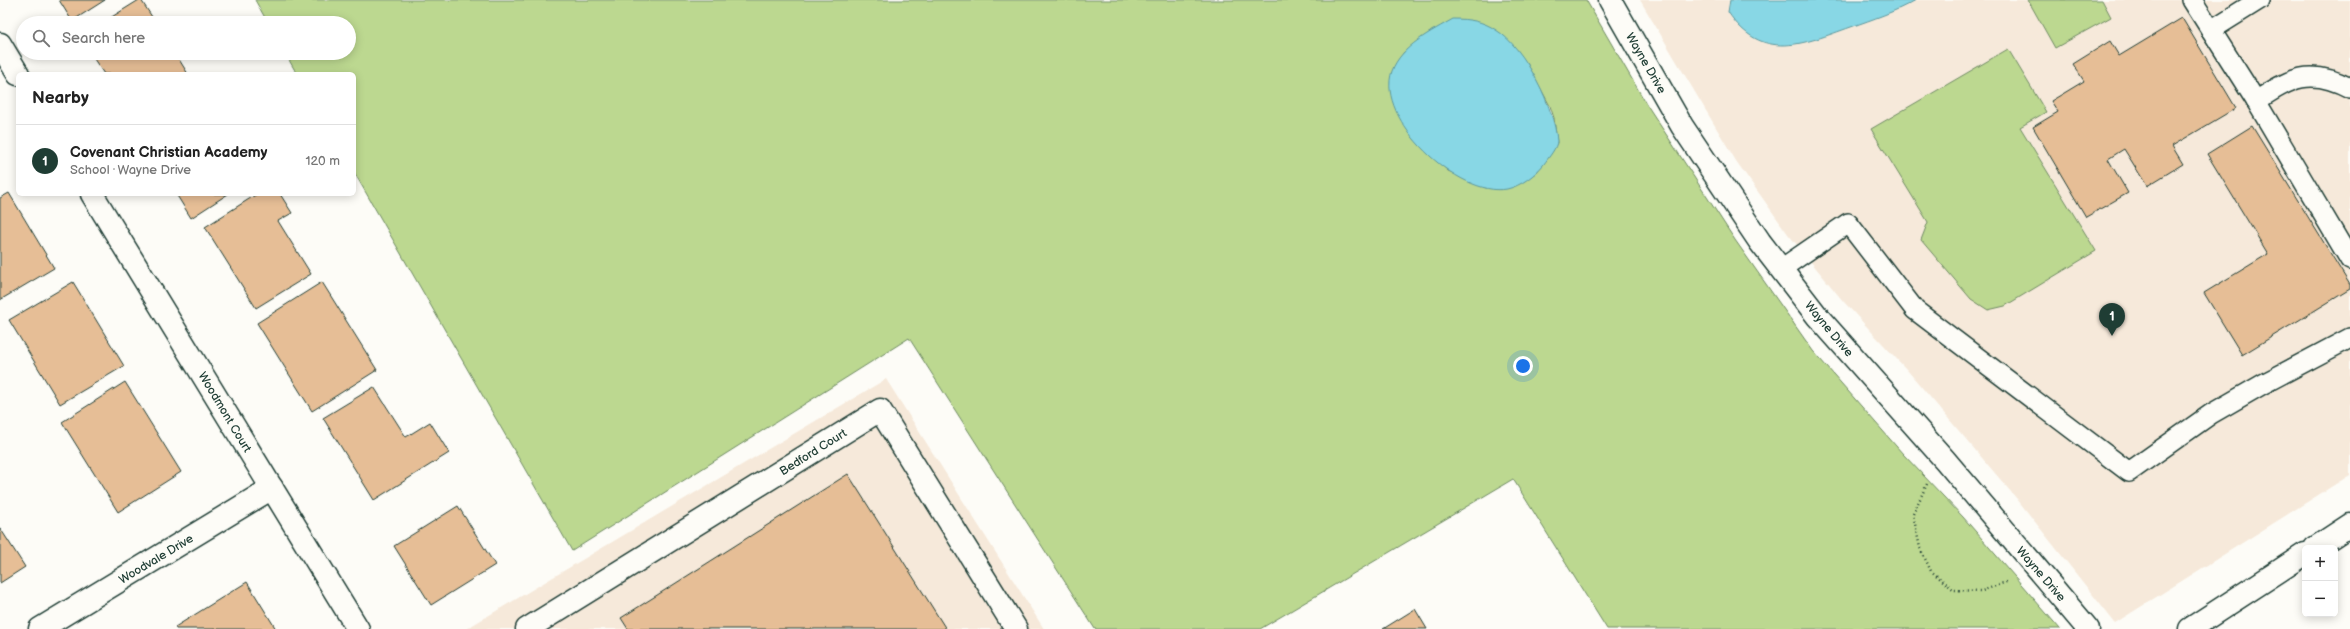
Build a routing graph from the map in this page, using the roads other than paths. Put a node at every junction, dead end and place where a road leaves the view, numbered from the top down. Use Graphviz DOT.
graph roads {
  1 [pos="1610,0"];
  2 [pos="2192,0"];
  3 [pos="2259,0"];
  4 [pos="2211,30"];
  5 [pos="0,44"];
  6 [pos="17,72"];
  7 [pos="2350,88"];
  8 [pos="2256,101"];
  9 [pos="93,196"];
  10 [pos="2349,255"];
  11 [pos="1781,270"];
  12 [pos="2350,338"];
  13 [pos="272,488"];
  14 [pos="2350,525"];
  15 [pos="2320,545"];
  16 [pos="2302,556"];
  17 [pos="40,629"];
  18 [pos="358,629"];
  19 [pos="527,629"];
  20 [pos="1016,629"];
  21 [pos="2088,629"];
  22 [pos="2190,629"];
  1 -- 11 [label="street, Wayne Drive"];
  2 -- 4 [label="lane"];
  3 -- 4 [label="lane"];
  4 -- 8 [label="lane"];
  5 -- 6 [label="street"];
  7 -- 8 [label="lane"];
  8 -- 10 [label="lane"];
  9 -- 13 [label="street, Woodmont Court"];
  11 -- 12 [label="lane"];
  11 -- 21 [label="street, Wayne Drive"];
  13 -- 17 [label="street, Woodvale Drive"];
  13 -- 18 [label="street, Woodmont Court"];
  14 -- 15 [label="street"];
  16 -- 22 [label="street"];
  19 -- 20 [label="street, Bedford Court"];
}
